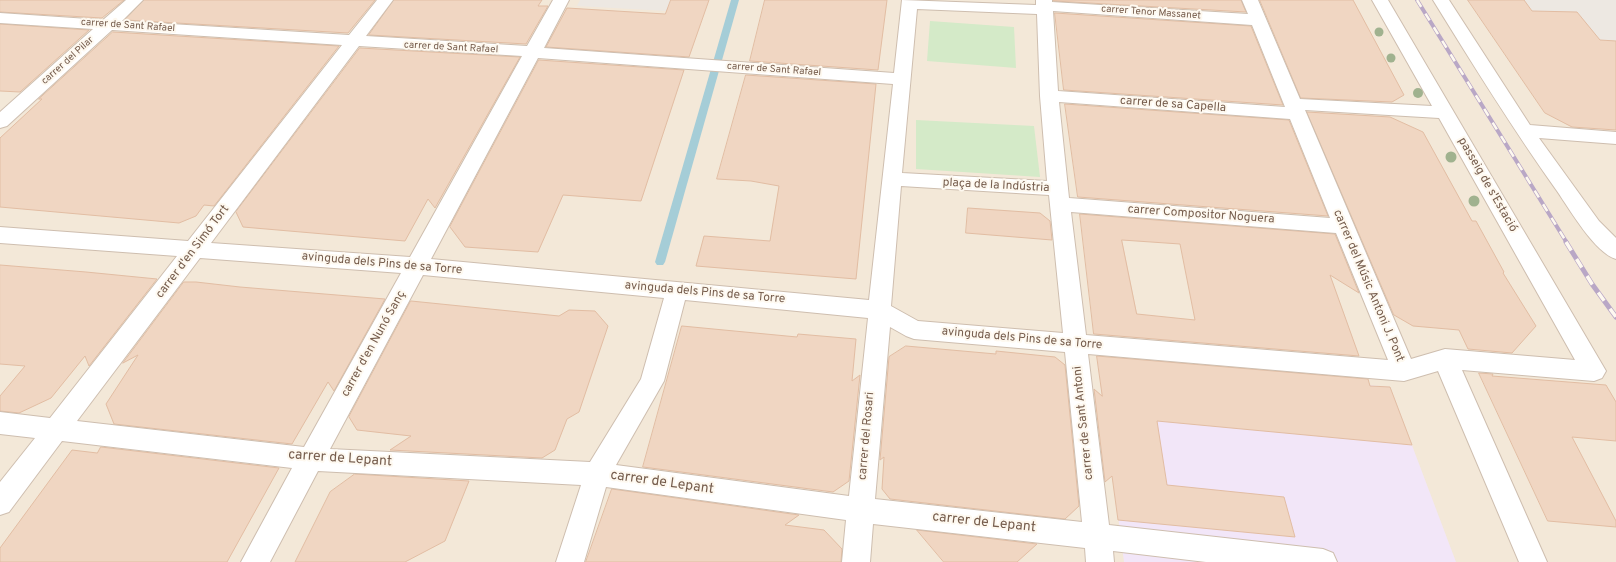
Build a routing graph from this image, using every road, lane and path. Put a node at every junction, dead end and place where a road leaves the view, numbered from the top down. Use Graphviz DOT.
graph roads {
  1 [pos="135,0"];
  2 [pos="385,0"];
  3 [pos="561,0"];
  4 [pos="1250,0"];
  5 [pos="1380,0"];
  6 [pos="1441,0"];
  7 [pos="910,2"];
  8 [pos="1044,5"];
  9 [pos="0,18"];
  10 [pos="1258,20"];
  11 [pos="109,25"];
  12 [pos="353,42"];
  13 [pos="533,52"];
  14 [pos="902,79"];
  15 [pos="1049,96"];
  16 [pos="1295,109"];
  17 [pos="1446,113"];
  18 [pos="0,122"];
  19 [pos="1524,131"];
  20 [pos="1616,138"];
  21 [pos="892,179"];
  22 [pos="1059,197"];
  23 [pos="1343,226"];
  24 [pos="0,236"];
  25 [pos="194,249"];
  26 [pos="1616,251"];
  27 [pos="416,266"];
  28 [pos="677,290"];
  29 [pos="879,310"];
  30 [pos="1075,344"];
  31 [pos="1445,359"];
  32 [pos="1404,371"];
  33 [pos="0,422"];
  34 [pos="57,428"];
  35 [pos="311,459"];
  36 [pos="597,474"];
  37 [pos="0,503"];
  38 [pos="860,510"];
  39 [pos="1097,536"];
  40 [pos="255,562"];
  41 [pos="570,562"];
  42 [pos="856,562"];
  43 [pos="1100,562"];
  44 [pos="1323,562"];
  45 [pos="1533,562"];
  1 -- 11 [label="street, carrer del Pilar"];
  2 -- 12 [label="street, carrer d'en Simó Tort"];
  3 -- 13 [label="street, carrer d'en Nunó Sanç"];
  4 -- 10 [label="street, carrer del Músic Antoni J. Pont"];
  5 -- 17 [label="street, passeig de s'Estació"];
  6 -- 19 [label="street"];
  7 -- 8 [label="street"];
  7 -- 14 [label="street"];
  8 -- 10 [label="street, carrer Tenor Massanet"];
  8 -- 15 [label="street, plaça de la Indústria"];
  9 -- 11 [label="street, carrer de Sant Rafael"];
  10 -- 16 [label="street, carrer del Músic Antoni J. Pont"];
  11 -- 12 [label="street, carrer de Sant Rafael"];
  11 -- 18 [label="street, carrer del Pilar"];
  12 -- 13 [label="street, carrer de Sant Rafael"];
  12 -- 25 [label="street, carrer d'en Simó Tort"];
  13 -- 14 [label="street, carrer de Sant Rafael"];
  13 -- 27 [label="street, carrer d'en Nunó Sanç"];
  14 -- 21 [label="street"];
  15 -- 16 [label="street, carrer de sa Capella"];
  15 -- 22 [label="street, plaça de la Indústria"];
  16 -- 17 [label="street, carrer de sa Capella"];
  16 -- 23 [label="street, carrer del Músic Antoni J. Pont"];
  17 -- 31 [label="street, passeig de s'Estació"];
  19 -- 20 [label="street"];
  19 -- 26 [label="street"];
  21 -- 22 [label="street, plaça de la Indústria"];
  21 -- 29 [label="street, carrer del Rosari"];
  22 -- 23 [label="street, carrer Compositor Noguera"];
  22 -- 30 [label="street, carrer de Sant Antoni"];
  23 -- 32 [label="street, carrer del Músic Antoni J. Pont"];
  24 -- 25 [label="street, avinguda dels Pins de sa Torre"];
  25 -- 27 [label="street, avinguda dels Pins de sa Torre"];
  25 -- 34 [label="street, carrer d'en Simó Tort"];
  27 -- 28 [label="street, avinguda dels Pins de sa Torre"];
  27 -- 35 [label="street, carrer d'en Nunó Sanç"];
  28 -- 29 [label="street, avinguda dels Pins de sa Torre"];
  28 -- 36 [label="street"];
  29 -- 30 [label="street, avinguda dels Pins de sa Torre"];
  29 -- 38 [label="street, carrer del Rosari"];
  30 -- 32 [label="street, avinguda dels Pins de sa Torre"];
  30 -- 39 [label="street, carrer de Sant Antoni"];
  31 -- 32 [label="street, carrer del Músic Antoni J. Pont"];
  31 -- 45 [label="street"];
  33 -- 34 [label="street, carrer de Lepant"];
  34 -- 35 [label="street, carrer de Lepant"];
  34 -- 37 [label="street, carrer d'en Simó Tort"];
  35 -- 36 [label="street, carrer de Lepant"];
  35 -- 40 [label="street, carrer d'en Nunó Sanç"];
  36 -- 38 [label="street, carrer de Lepant"];
  36 -- 41 [label="street"];
  38 -- 39 [label="street, carrer de Lepant"];
  38 -- 42 [label="street, carrer del Rosari"];
  39 -- 43 [label="street, carrer de Sant Antoni"];
  39 -- 44 [label="street, carrer de Lepant"];
}
